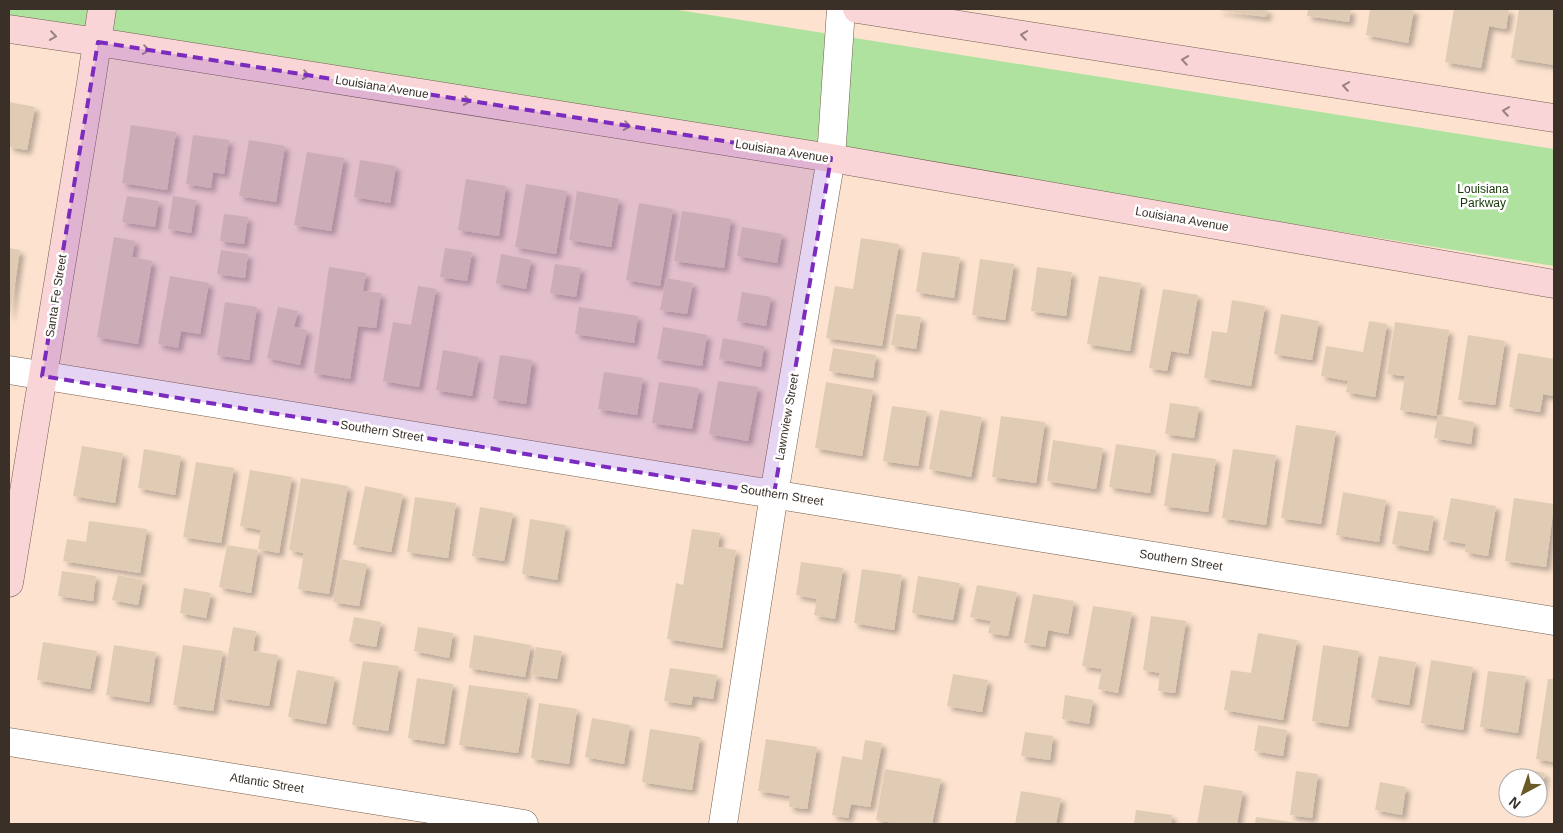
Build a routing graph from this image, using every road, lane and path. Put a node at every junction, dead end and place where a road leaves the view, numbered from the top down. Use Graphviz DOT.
graph roads {
  1 [pos="102,9"];
  2 [pos="841,9"];
  3 [pos="857,9"];
  4 [pos="9,29"];
  5 [pos="98,42"];
  6 [pos="1554,118"];
  7 [pos="830,158"];
  8 [pos="1554,284"];
  9 [pos="9,370"];
  10 [pos="42,376"];
  11 [pos="774,494"];
  12 [pos="9,583"];
  13 [pos="1554,621"];
  14 [pos="9,742"];
  15 [pos="524,824"];
  16 [pos="723,824"];
  1 -- 5 [label="main road, Santa Fe Street"];
  2 -- 7 [label="street, Lawnview Street"];
  6 -- 3 [label="main road, one-way"];
  4 -- 5 [label="main road, Louisiana Avenue, one-way"];
  5 -- 7 [label="main road, Louisiana Avenue, one-way"];
  5 -- 10 [label="main road, Santa Fe Street"];
  7 -- 8 [label="main road, Louisiana Avenue"];
  7 -- 11 [label="street, Lawnview Street"];
  9 -- 10 [label="street, Southern Street"];
  10 -- 11 [label="street, Southern Street"];
  10 -- 12 [label="main road, Santa Fe Street"];
  11 -- 13 [label="street, Southern Street"];
  11 -- 16 [label="street, Lawnview Street"];
  14 -- 15 [label="street, Atlantic Street"];
}
